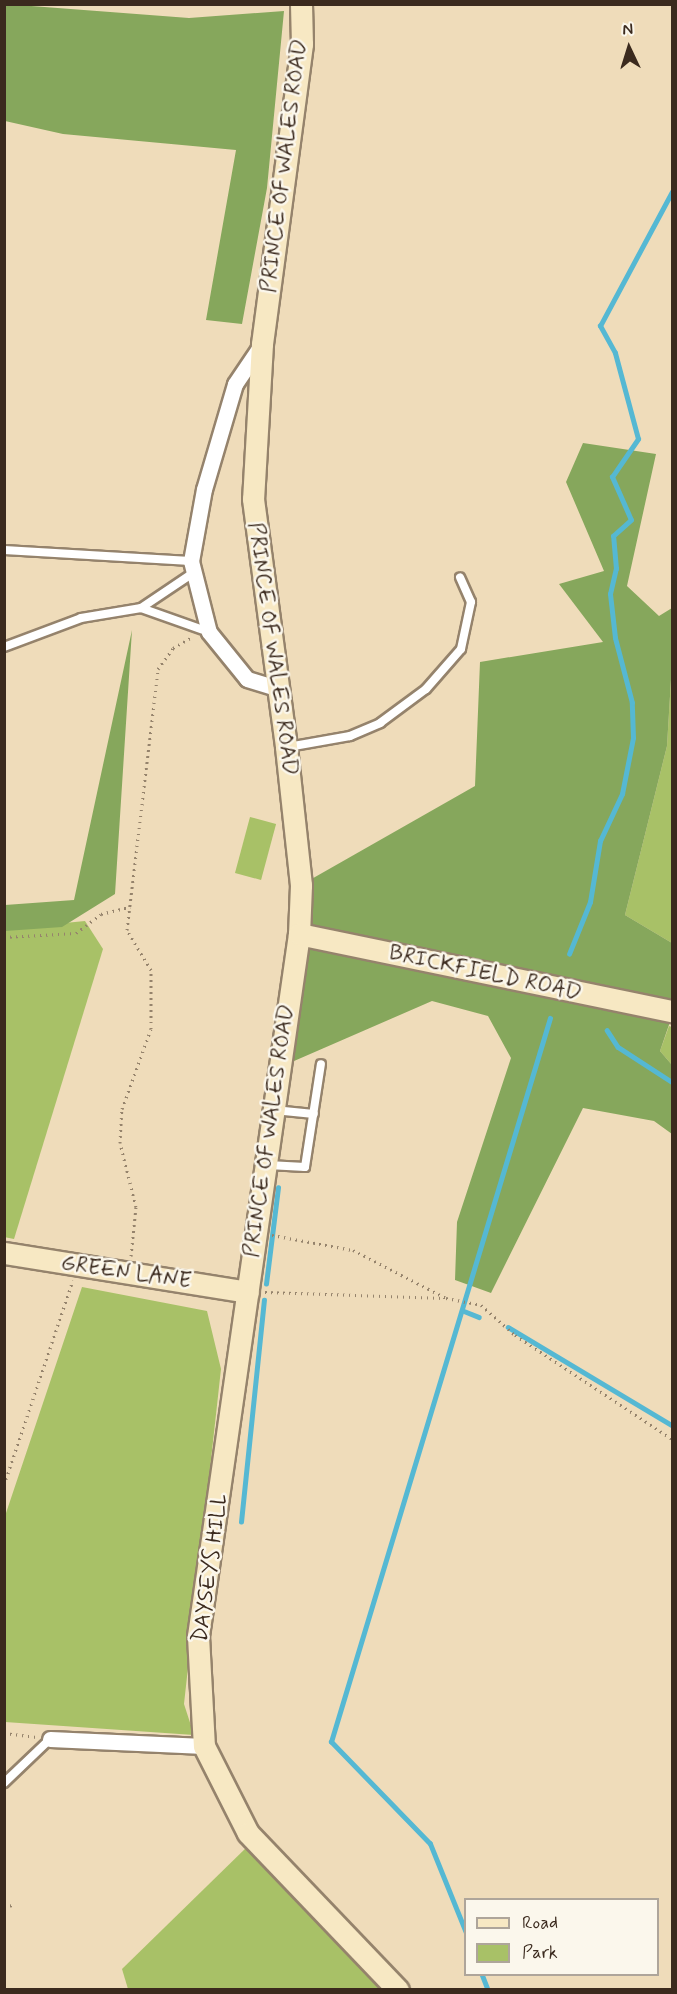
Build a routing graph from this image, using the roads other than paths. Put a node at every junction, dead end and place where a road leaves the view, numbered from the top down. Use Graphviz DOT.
graph roads {
  1 [pos="301,4"];
  2 [pos="262,344"];
  3 [pos="4,550"];
  4 [pos="192,567"];
  5 [pos="460,577"];
  6 [pos="141,608"];
  7 [pos="209,632"];
  8 [pos="4,648"];
  9 [pos="276,688"];
  10 [pos="286,747"];
  11 [pos="299,934"];
  12 [pos="672,1011"];
  13 [pos="321,1064"];
  14 [pos="273,1110"];
  15 [pos="314,1114"];
  16 [pos="266,1165"];
  17 [pos="6,1255"];
  18 [pos="248,1291"];
  19 [pos="51,1739"];
  20 [pos="204,1746"];
  21 [pos="4,1783"];
  22 [pos="398,1989"];
  1 -- 2 [label="street, PRINCE OF WALES ROAD"];
  2 -- 4 [label="street"];
  2 -- 9 [label="street, PRINCE OF WALES ROAD"];
  3 -- 4 [label="lane"];
  4 -- 6 [label="lane"];
  4 -- 7 [label="street"];
  5 -- 10 [label="lane"];
  6 -- 7 [label="lane"];
  6 -- 8 [label="lane"];
  7 -- 9 [label="street"];
  9 -- 10 [label="street, PRINCE OF WALES ROAD"];
  10 -- 11 [label="street, PRINCE OF WALES ROAD"];
  11 -- 12 [label="street, BRICKFIELD ROAD"];
  11 -- 14 [label="street, PRINCE OF WALES ROAD"];
  13 -- 15 [label="lane"];
  14 -- 15 [label="lane"];
  14 -- 16 [label="street, PRINCE OF WALES ROAD"];
  15 -- 16 [label="lane"];
  16 -- 18 [label="street, PRINCE OF WALES ROAD"];
  17 -- 18 [label="street, GREEN LANE"];
  18 -- 20 [label="street, DAYSEYS HILL"];
  19 -- 20 [label="street"];
  19 -- 21 [label="lane"];
  20 -- 22 [label="street, DAYSEYS HILL"];
}
